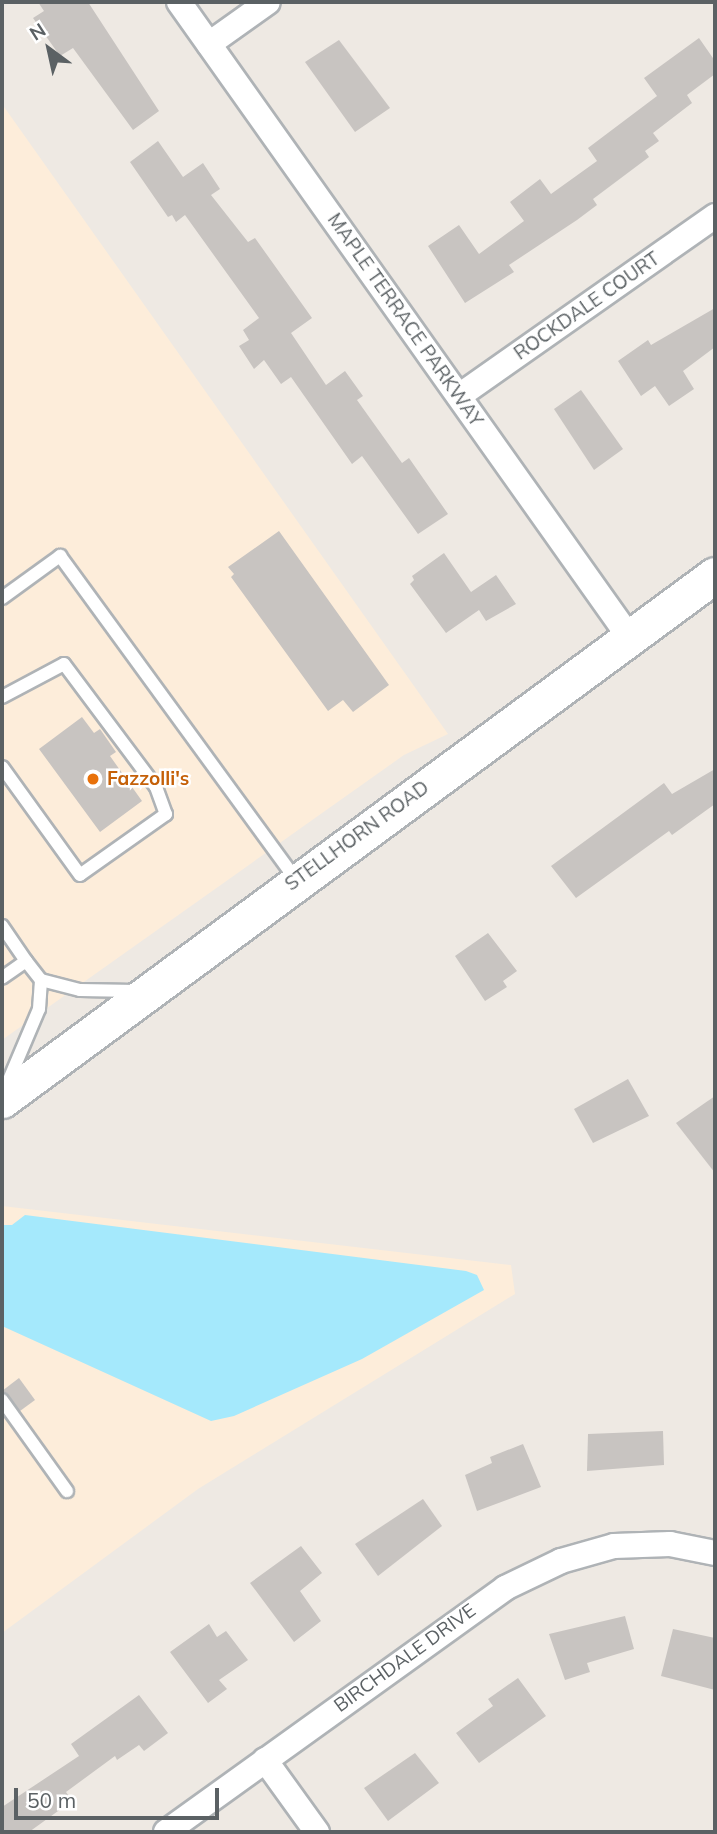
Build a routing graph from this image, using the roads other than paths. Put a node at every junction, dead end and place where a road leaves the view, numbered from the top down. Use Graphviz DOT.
graph roads {
  1 [pos="179,2"];
  2 [pos="268,2"];
  3 [pos="209,44"];
  4 [pos="715,216"];
  5 [pos="459,397"];
  6 [pos="715,575"];
  7 [pos="2,598"];
  8 [pos="629,638"];
  9 [pos="2,697"];
  10 [pos="2,767"];
  11 [pos="296,880"];
  12 [pos="2,926"];
  13 [pos="26,961"];
  14 [pos="2,978"];
  15 [pos="41,980"];
  16 [pos="147,991"];
  17 [pos="2,1098"];
  18 [pos="2,1400"];
  19 [pos="67,1491"];
  20 [pos="715,1553"];
  21 [pos="265,1760"];
  22 [pos="166,1832"];
  23 [pos="317,1832"];
  1 -- 3 [label="street, MAPLE TERRACE PARKWAY"];
  2 -- 3 [label="street"];
  3 -- 5 [label="street, MAPLE TERRACE PARKWAY"];
  4 -- 5 [label="street, ROCKDALE COURT"];
  5 -- 8 [label="street, MAPLE TERRACE PARKWAY"];
  6 -- 8 [label="main road, STELLHORN ROAD"];
  7 -- 11 [label="lane"];
  8 -- 11 [label="main road, STELLHORN ROAD"];
  9 -- 10 [label="lane"];
  11 -- 16 [label="main road, STELLHORN ROAD"];
  12 -- 13 [label="lane"];
  13 -- 14 [label="lane"];
  13 -- 15 [label="lane"];
  15 -- 16 [label="lane"];
  15 -- 17 [label="lane"];
  16 -- 17 [label="main road, STELLHORN ROAD"];
  18 -- 19 [label="lane"];
  20 -- 21 [label="street, BIRCHDALE DRIVE"];
  21 -- 22 [label="street, BIRCHDALE DRIVE"];
  21 -- 23 [label="street"];
}
